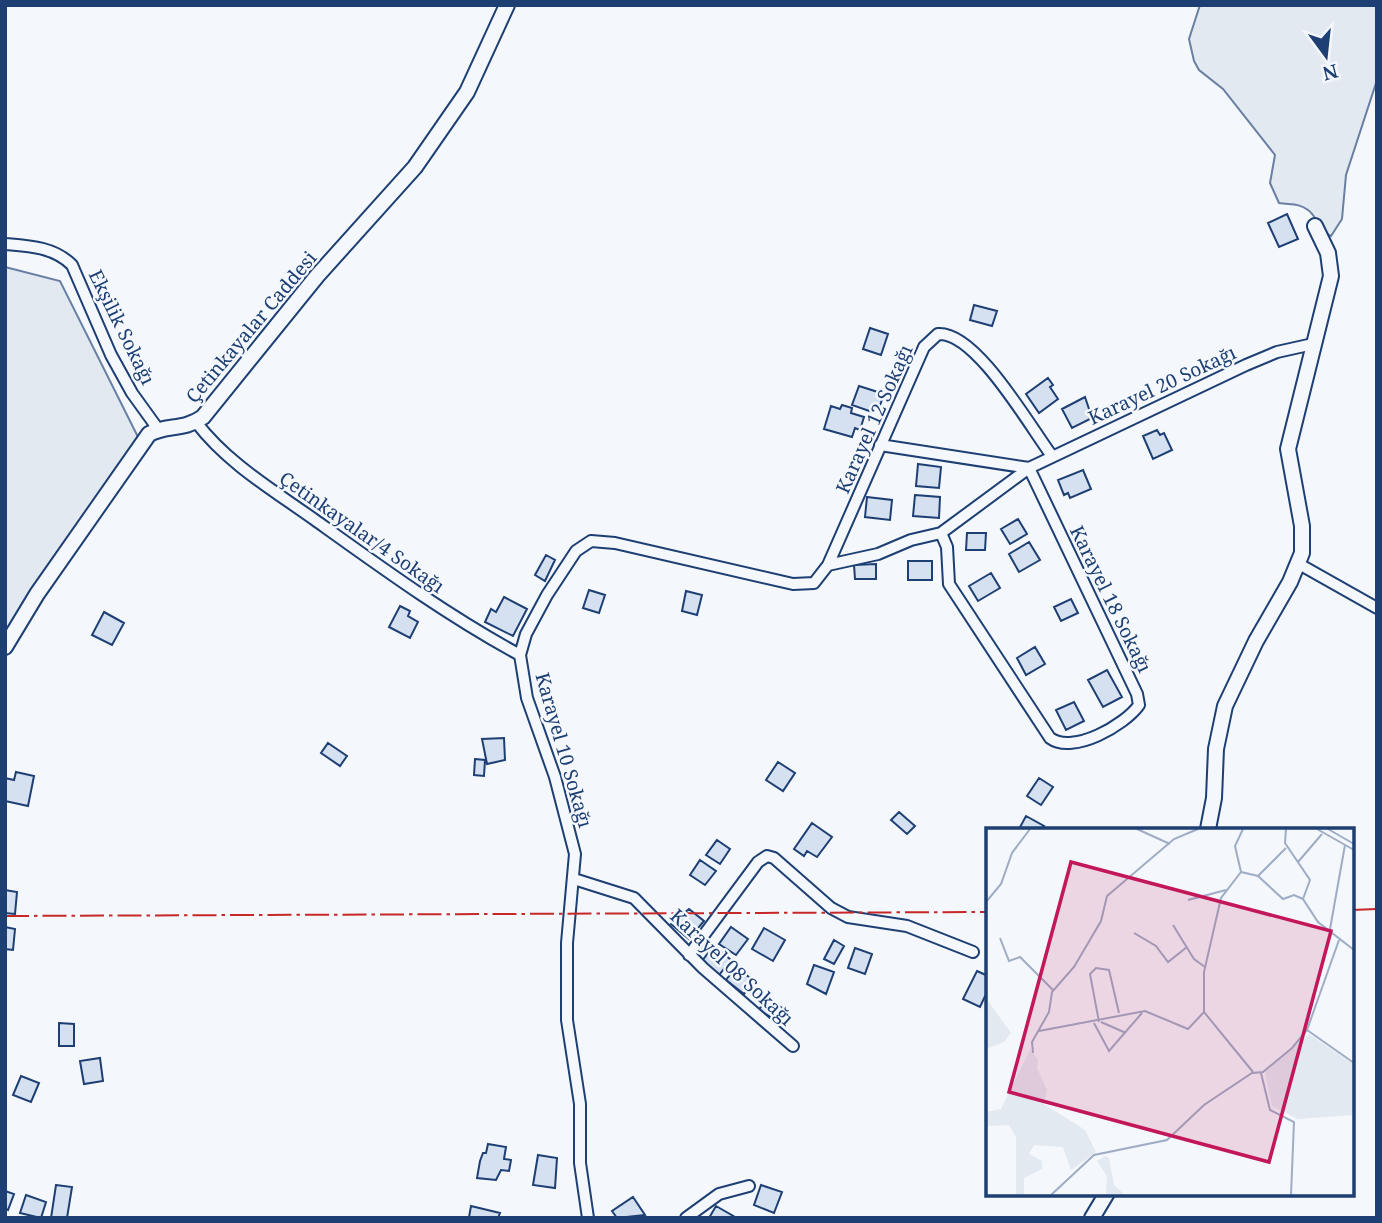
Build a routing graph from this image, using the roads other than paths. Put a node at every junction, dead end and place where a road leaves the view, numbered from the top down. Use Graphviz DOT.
graph roads {
  1 [pos="507,5"];
  2 [pos="1315,226"];
  3 [pos="5,244"];
  4 [pos="1313,344"];
  5 [pos="196,422"];
  6 [pos="158,429"];
  7 [pos="880,445"];
  8 [pos="1052,456"];
  9 [pos="1029,468"];
  10 [pos="941,533"];
  11 [pos="1299,564"];
  12 [pos="828,565"];
  13 [pos="1377,608"];
  14 [pos="5,647"];
  15 [pos="520,655"];
  16 [pos="1208,828"];
  17 [pos="574,879"];
  18 [pos="972,952"];
  19 [pos="690,955"];
  20 [pos="793,1046"];
  21 [pos="749,1186"];
  22 [pos="1106,1195"];
  23 [pos="587,1218"];
  24 [pos="686,1218"];
  25 [pos="1092,1218"];
  1 -- 5 [label="street, Çetinkayalar Caddesi"];
  2 -- 4 [label="street"];
  3 -- 6 [label="street, Ekşilik Sokağı"];
  4 -- 8 [label="street, Karayel 20 Sokağı"];
  4 -- 11 [label="street"];
  5 -- 6 [label="street, Çetinkayalar Caddesi"];
  5 -- 15 [label="street, Çetinkayalar/4 Sokağı"];
  6 -- 14 [label="street"];
  7 -- 8 [label="street, Karayel 12 Sokağı"];
  7 -- 9 [label="street"];
  7 -- 12 [label="street, Karayel 12 Sokağı"];
  8 -- 9 [label="street, Karayel 20 Sokağı"];
  9 -- 10 [label="street, Karayel 10 Sokağı"];
  9 -- 10 [label="street, Karayel 18 Sokağı"];
  10 -- 12 [label="street, Karayel 10 Sokağı"];
  11 -- 13 [label="street"];
  11 -- 16 [label="street"];
  12 -- 15 [label="street, Karayel 10 Sokağı"];
  15 -- 17 [label="street, Karayel 10 Sokağı"];
  17 -- 19 [label="street, Karayel 08 Sokağı"];
  17 -- 23 [label="street, Karayel 10 Sokağı"];
  18 -- 19 [label="street"];
  19 -- 20 [label="street, Karayel 08 Sokağı"];
  21 -- 24 [label="street"];
  22 -- 25 [label="street"];
}
